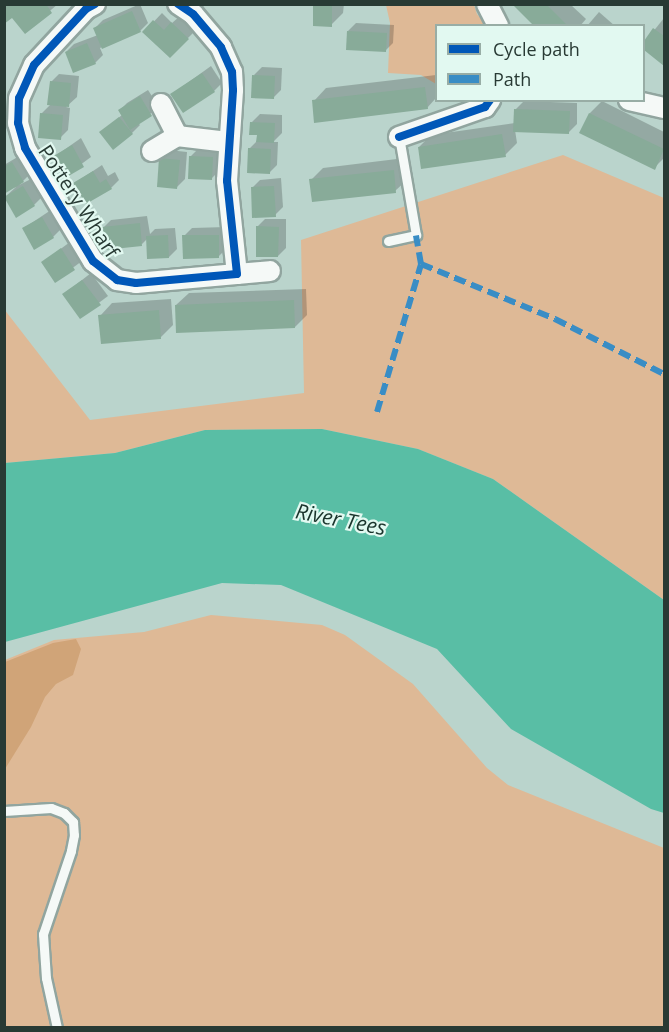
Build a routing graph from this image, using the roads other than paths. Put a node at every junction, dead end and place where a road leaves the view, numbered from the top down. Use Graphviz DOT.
graph roads {
  1 [pos="178,4"];
  2 [pos="487,4"];
  3 [pos="88,6"];
  4 [pos="497,24"];
  5 [pos="489,102"];
  6 [pos="638,102"];
  7 [pos="161,104"];
  8 [pos="664,108"];
  9 [pos="177,136"];
  10 [pos="399,137"];
  11 [pos="228,142"];
  12 [pos="152,151"];
  13 [pos="388,241"];
  14 [pos="270,271"];
  15 [pos="237,274"];
  16 [pos="4,811"];
  17 [pos="57,1028"];
  1 -- 11 [label="street"];
  2 -- 4 [label="street"];
  3 -- 15 [label="street, Pottery Wharf"];
  5 -- 10 [label="street"];
  6 -- 8 [label="street"];
  7 -- 9 [label="street"];
  9 -- 11 [label="street"];
  9 -- 12 [label="street"];
  10 -- 13 [label="lane"];
  11 -- 15 [label="street"];
  14 -- 15 [label="street, Pottery Wharf"];
  16 -- 17 [label="lane"];
}
